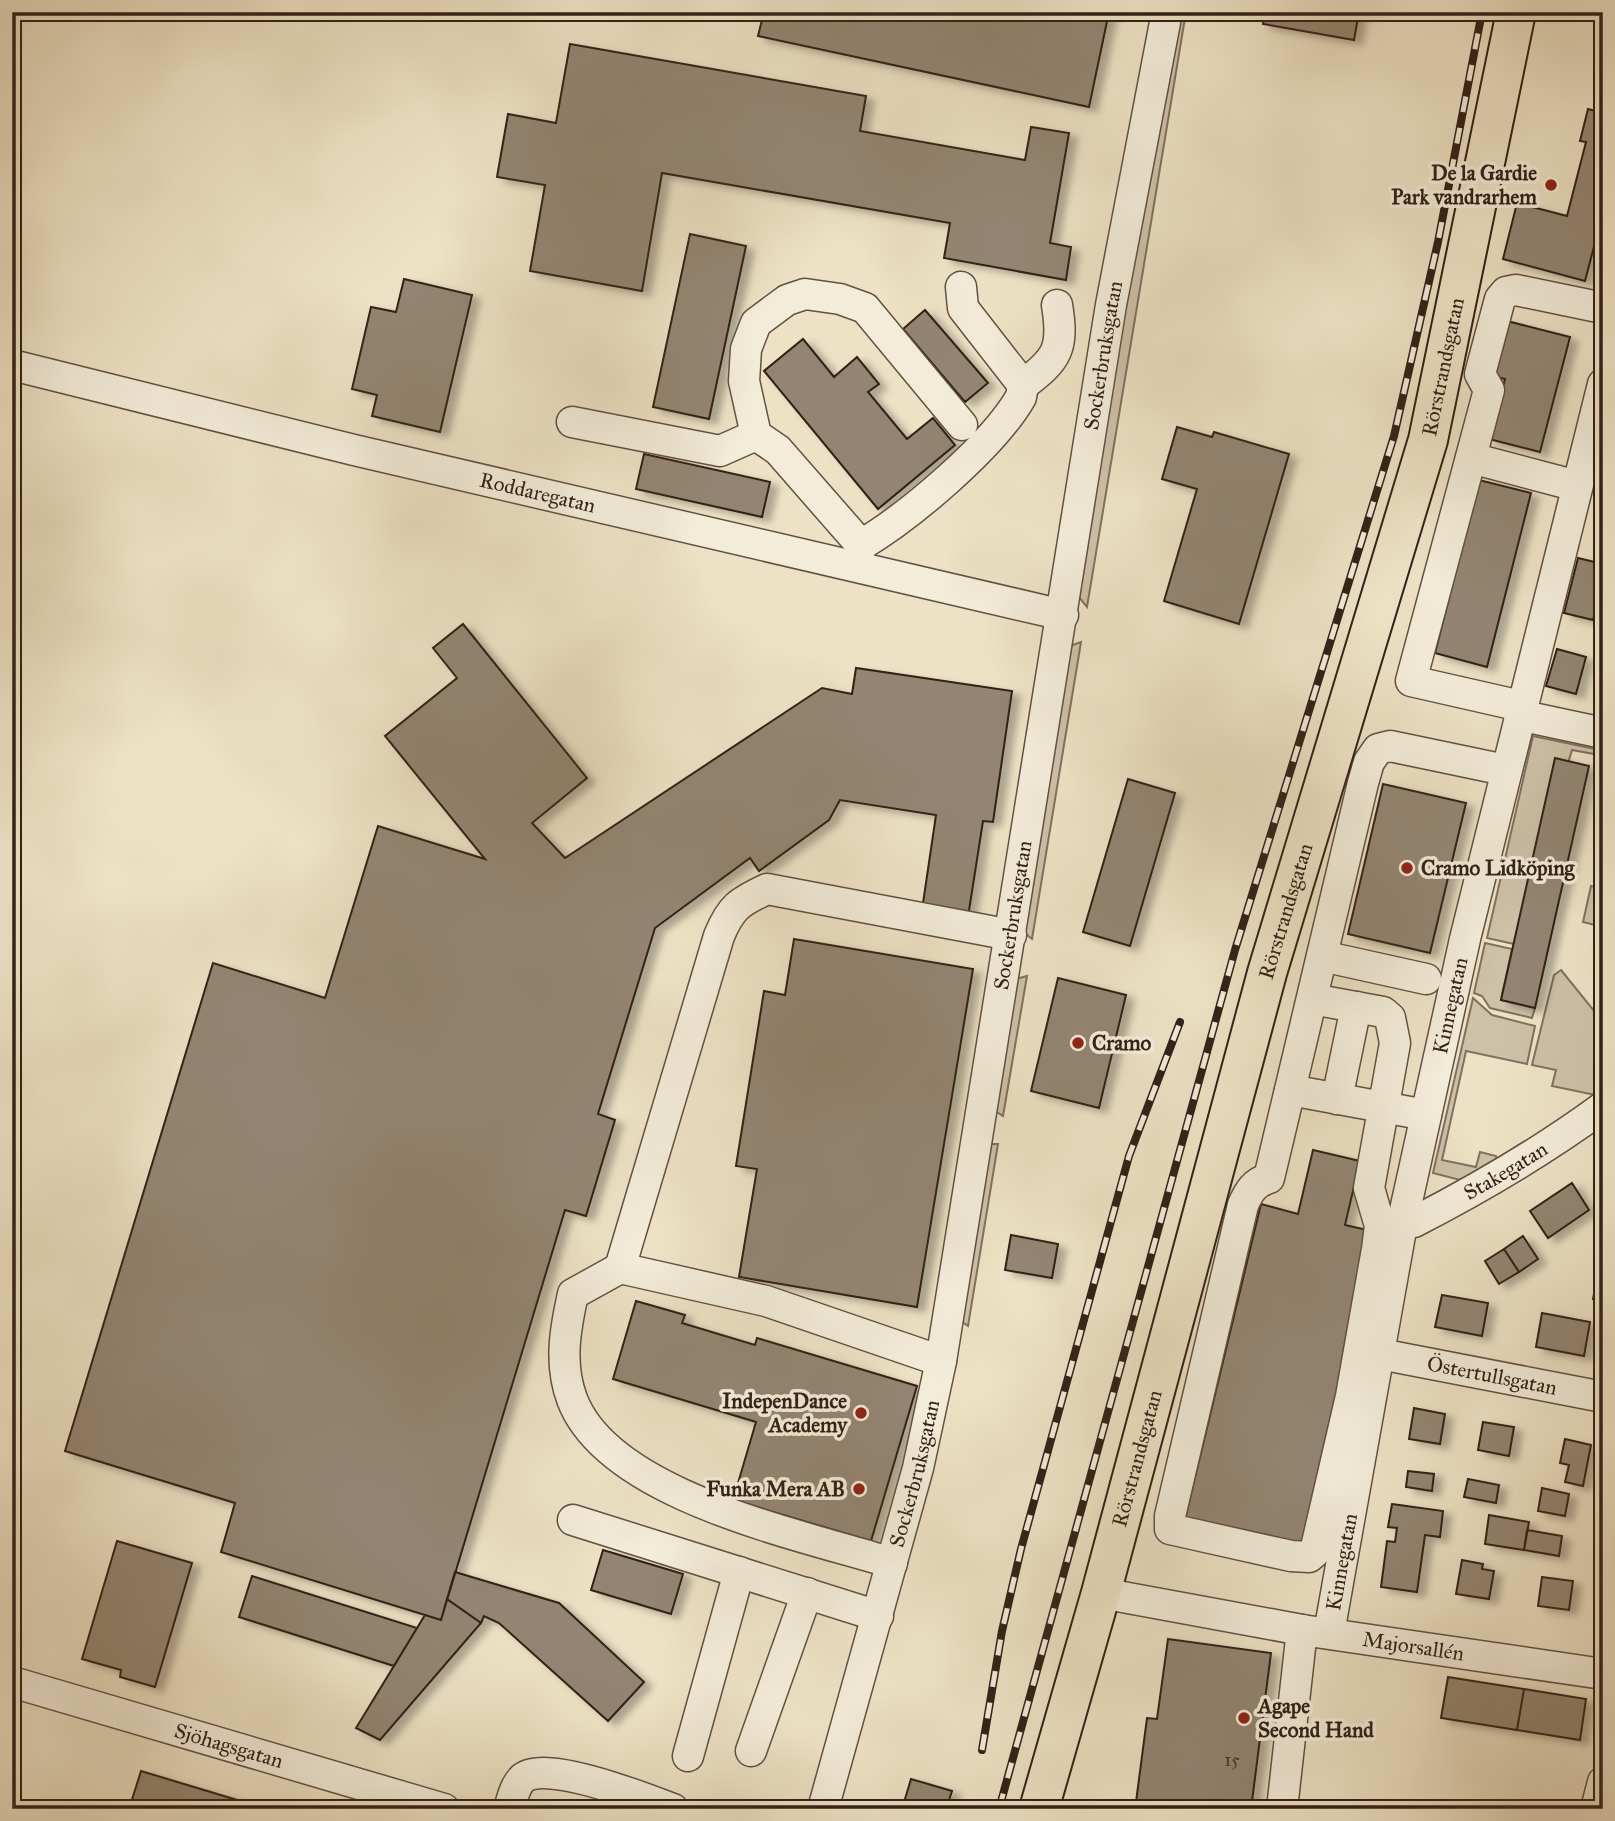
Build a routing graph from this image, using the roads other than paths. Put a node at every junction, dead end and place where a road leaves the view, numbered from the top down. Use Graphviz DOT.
graph roads {
  1 [pos="1167,12"];
  2 [pos="1516,12"];
  3 [pos="961,287"];
  4 [pos="1057,305"];
  5 [pos="1603,308"];
  6 [pos="12,365"];
  7 [pos="1603,384"];
  8 [pos="1023,385"];
  9 [pos="572,422"];
  10 [pos="962,425"];
  11 [pos="757,435"];
  12 [pos="1471,457"];
  13 [pos="1577,486"];
  14 [pos="859,555"];
  15 [pos="1063,615"];
  16 [pos="1520,710"];
  17 [pos="1603,733"];
  18 [pos="1506,770"];
  19 [pos="1011,935"];
  20 [pos="1322,956"];
  21 [pos="1426,979"];
  22 [pos="1312,999"];
  23 [pos="1356,1007"];
  24 [pos="1290,1090"];
  25 [pos="1336,1098"];
  26 [pos="1383,1107"];
  27 [pos="1603,1107"];
  28 [pos="1426,1115"];
  29 [pos="1402,1224"];
  30 [pos="620,1268"];
  31 [pos="1380,1354"];
  32 [pos="941,1362"];
  33 [pos="1603,1396"];
  34 [pos="573,1520"];
  35 [pos="892,1563"];
  36 [pos="739,1572"];
  37 [pos="807,1593"];
  38 [pos="1101,1593"];
  39 [pos="878,1616"];
  40 [pos="1316,1631"];
  41 [pos="1603,1674"];
  42 [pos="12,1682"];
  43 [pos="751,1751"];
  44 [pos="688,1756"];
  45 [pos="1603,1782"];
  46 [pos="444,1809"];
  47 [pos="509,1809"];
  48 [pos="673,1809"];
  49 [pos="823,1809"];
  50 [pos="1039,1809"];
  51 [pos="1282,1809"];
  52 [pos="1596,1809"];
  1 -- 15 [label="street, Sockerbruksgatan"];
  2 -- 38 [label="main road, Rörstrandsgatan"];
  3 -- 8 [label="street"];
  4 -- 8 [label="street"];
  5 -- 12 [label="street"];
  6 -- 14 [label="street, Roddaregatan"];
  7 -- 13 [label="street, Kinnegatan"];
  8 -- 14 [label="street"];
  9 -- 11 [label="street"];
  10 -- 11 [label="street"];
  11 -- 14 [label="street"];
  12 -- 13 [label="street"];
  12 -- 16 [label="street"];
  13 -- 16 [label="street, Kinnegatan"];
  14 -- 15 [label="street, Roddaregatan"];
  15 -- 19 [label="street, Sockerbruksgatan"];
  16 -- 17 [label="street"];
  16 -- 18 [label="street, Kinnegatan"];
  18 -- 20 [label="street"];
  18 -- 28 [label="street, Kinnegatan"];
  19 -- 30 [label="street"];
  19 -- 32 [label="street, Sockerbruksgatan"];
  20 -- 21 [label="street"];
  20 -- 22 [label="street"];
  22 -- 23 [label="street"];
  22 -- 24 [label="street"];
  23 -- 25 [label="street"];
  23 -- 26 [label="street"];
  24 -- 25 [label="street"];
  24 -- 26 [label="street"];
  25 -- 26 [label="street"];
  26 -- 28 [label="street"];
  27 -- 29 [label="street, Stakegatan"];
  28 -- 29 [label="street, Kinnegatan"];
  29 -- 31 [label="street, Kinnegatan"];
  30 -- 32 [label="street"];
  30 -- 35 [label="street"];
  31 -- 33 [label="street, Östertullsgatan"];
  31 -- 40 [label="street, Kinnegatan"];
  32 -- 35 [label="street, Sockerbruksgatan"];
  34 -- 36 [label="street"];
  35 -- 39 [label="street, Sockerbruksgatan"];
  36 -- 37 [label="street"];
  36 -- 44 [label="street"];
  37 -- 39 [label="street"];
  37 -- 43 [label="street"];
  38 -- 40 [label="street, Majorsallén"];
  38 -- 50 [label="main road, Rörstrandsgatan"];
  39 -- 49 [label="street, Sockerbruksgatan"];
  40 -- 41 [label="street, Majorsallén"];
  40 -- 51 [label="street, Kinnegatan"];
  42 -- 46 [label="street, Sjöhagsgatan"];
  45 -- 52 [label="street"];
  47 -- 48 [label="street"];
}
